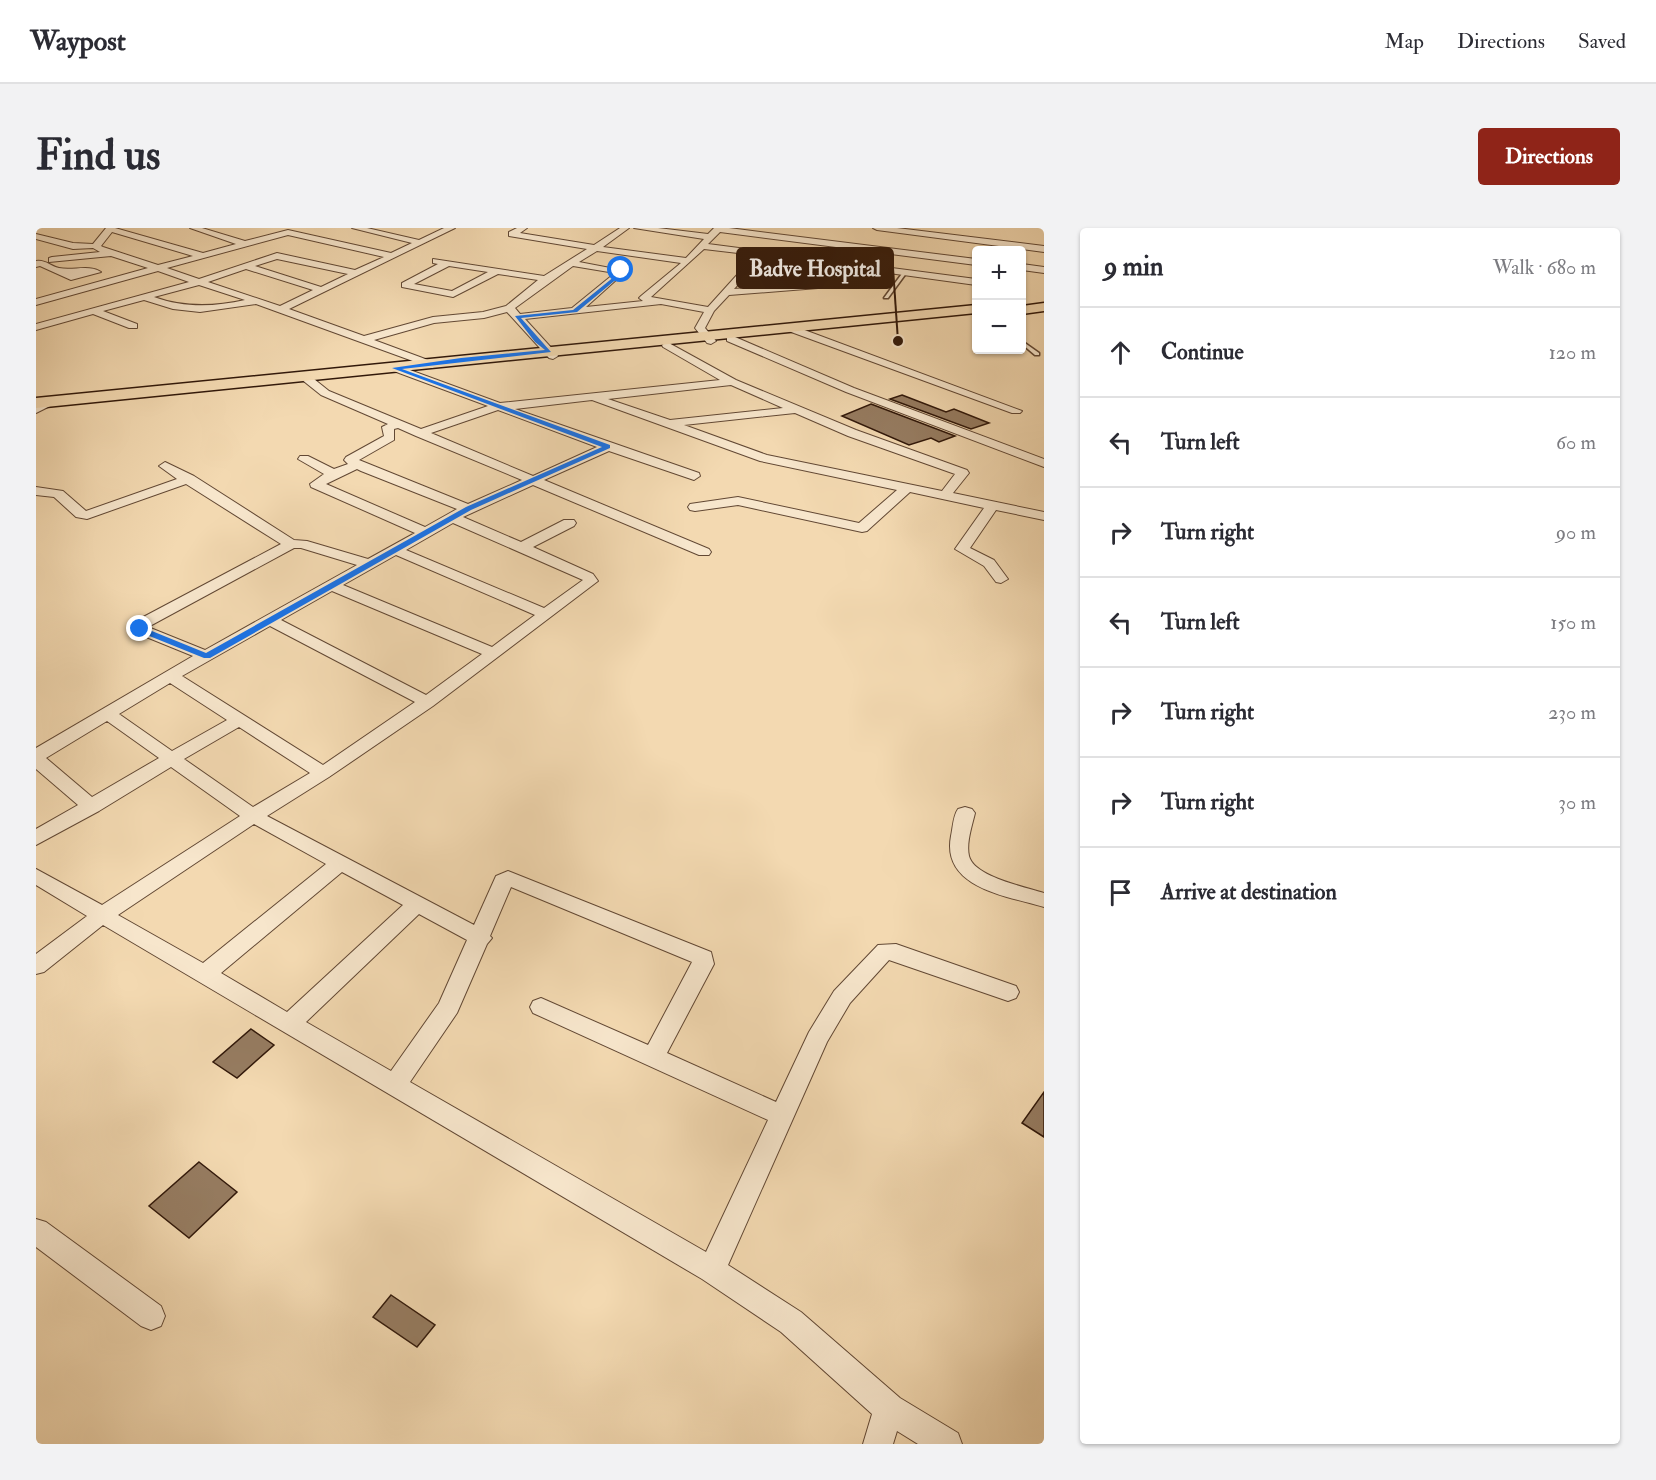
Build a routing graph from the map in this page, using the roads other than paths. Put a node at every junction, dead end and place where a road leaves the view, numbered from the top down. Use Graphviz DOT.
graph roads {
  1 [pos="111,228"];
  2 [pos="194,228"];
  3 [pos="238,228"];
  4 [pos="271,228"];
  5 [pos="299,228"];
  6 [pos="360,228"];
  7 [pos="451,228"];
  8 [pos="523,228"];
  9 [pos="625,228"];
  10 [pos="638,228"];
  11 [pos="719,228"];
  12 [pos="877,228"];
  13 [pos="288,232"];
  14 [pos="215,235"];
  15 [pos="36,236"];
  16 [pos="710,237"];
  17 [pos="64,243"];
  18 [pos="421,243"];
  19 [pos="245,244"];
  20 [pos="96,246"];
  21 [pos="702,246"];
  22 [pos="595,248"];
  23 [pos="1044,249"];
  24 [pos="112,253"];
  25 [pos="761,253"];
  26 [pos="82,256"];
  27 [pos="204,256"];
  28 [pos="392,256"];
  29 [pos="433,261"];
  30 [pos="688,261"];
  31 [pos="972,261"];
  32 [pos="38,263"];
  33 [pos="447,263"];
  34 [pos="571,263"];
  35 [pos="836,263"];
  36 [pos="246,266"];
  37 [pos="1026,268"];
  38 [pos="160,269"];
  39 [pos="1044,270"];
  40 [pos="57,271"];
  41 [pos="497,271"];
  42 [pos="905,272"];
  43 [pos="356,273"];
  44 [pos="546,279"];
  45 [pos="972,281"];
  46 [pos="198,282"];
  47 [pos="322,290"];
  48 [pos="726,292"];
  49 [pos="144,297"];
  50 [pos="886,297"];
  51 [pos="256,301"];
  52 [pos="36,302"];
  53 [pos="662,302"];
  54 [pos="510,308"];
  55 [pos="281,309"];
  56 [pos="972,309"];
  57 [pos="710,310"];
  58 [pos="94,311"];
  59 [pos="575,311"];
  60 [pos="972,314"];
  61 [pos="517,317"];
  62 [pos="133,326"];
  63 [pos="36,327"];
  64 [pos="794,329"];
  65 [pos="708,338"];
  66 [pos="731,339"];
  67 [pos="363,340"];
  68 [pos="667,345"];
  69 [pos="1026,345"];
  70 [pos="551,354"];
  71 [pos="1037,354"];
  72 [pos="436,364"];
  73 [pos="395,368"];
  74 [pos="305,377"];
  75 [pos="732,382"];
  76 [pos="593,397"];
  77 [pos="41,405"];
  78 [pos="497,407"];
  79 [pos="796,410"];
  80 [pos="1016,411"];
  81 [pos="668,423"];
  82 [pos="400,424"];
  83 [pos="420,433"];
  84 [pos="608,447"];
  85 [pos="304,459"];
  86 [pos="1044,463"];
  87 [pos="358,464"];
  88 [pos="165,466"];
  89 [pos="333,474"];
  90 [pos="694,476"];
  91 [pos="189,479"];
  92 [pos="533,479"];
  93 [pos="908,487"];
  94 [pos="36,491"];
  95 [pos="945,495"];
  96 [pos="992,506"];
  97 [pos="695,507"];
  98 [pos="461,513"];
  99 [pos="1044,516"];
  100 [pos="569,523"];
  101 [pos="426,533"];
  102 [pos="291,544"];
  103 [pos="521,548"];
  104 [pos="395,550"];
  105 [pos="705,552"];
  106 [pos="368,564"];
  107 [pos="1001,579"];
  108 [pos="330,585"];
  109 [pos="545,614"];
  110 [pos="270,620"];
  111 [pos="493,653"];
  112 [pos="207,656"];
  113 [pos="170,676"];
  114 [pos="427,702"];
  115 [pos="108,714"];
  116 [pos="240,719"];
  117 [pos="36,757"];
  118 [pos="171,760"];
  119 [pos="323,773"];
  120 [pos="92,807"];
  121 [pos="965,813"];
  122 [pos="253,816"];
  123 [pos="36,838"];
  124 [pos="341,862"];
  125 [pos="36,876"];
  126 [pos="1044,900"];
  127 [pos="417,904"];
  128 [pos="102,915"];
  129 [pos="481,938"];
  130 [pos="36,966"];
  131 [pos="204,975"];
  132 [pos="1008,992"];
  133 [pos="542,1007"];
  134 [pos="289,1024"];
  135 [pos="653,1057"];
  136 [pos="394,1086"];
  137 [pos="781,1115"];
  138 [pos="36,1231"];
  139 [pos="712,1270"];
  140 [pos="151,1316"];
  141 [pos="889,1409"];
  142 [pos="878,1444"];
  143 [pos="947,1444"];
  1 -- 20 [label="street"];
  1 -- 27 [label="street"];
  2 -- 14 [label="street"];
  3 -- 14 [label="street"];
  4 -- 13 [label="street"];
  5 -- 13 [label="street"];
  6 -- 18 [label="street"];
  7 -- 18 [label="street"];
  8 -- 22 [label="street"];
  9 -- 22 [label="street"];
  10 -- 16 [label="street"];
  11 -- 16 [label="street"];
  11 -- 31 [label="street"];
  12 -- 23 [label="street"];
  13 -- 19 [label="street"];
  13 -- 28 [label="street"];
  14 -- 19 [label="street"];
  15 -- 17 [label="street"];
  16 -- 21 [label="street"];
  17 -- 20 [label="street"];
  17 -- 26 [label="street"];
  18 -- 28 [label="street"];
  19 -- 27 [label="street"];
  20 -- 24 [label="street"];
  21 -- 25 [label="street"];
  21 -- 30 [label="street"];
  22 -- 30 [label="street"];
  22 -- 34 [label="street"];
  24 -- 26 [label="street"];
  24 -- 38 [label="street"];
  25 -- 35 [label="street"];
  25 -- 48 [label="street"];
  26 -- 32 [label="street"];
  27 -- 38 [label="street"];
  28 -- 43 [label="street"];
  29 -- 33 [label="street"];
  30 -- 53 [label="street"];
  32 -- 40 [label="street"];
  33 -- 41 [label="street"];
  33 -- 41 [label="street"];
  34 -- 44 [label="street"];
  34 -- 59 [label="street"];
  35 -- 42 [label="street"];
  35 -- 48 [label="street"];
  36 -- 43 [label="street"];
  36 -- 46 [label="street"];
  36 -- 47 [label="street"];
  37 -- 39 [label="street"];
  38 -- 46 [label="street"];
  38 -- 52 [label="street"];
  41 -- 44 [label="street"];
  42 -- 45 [label="street"];
  42 -- 50 [label="lane"];
  43 -- 47 [label="street"];
  44 -- 54 [label="street"];
  46 -- 49 [label="street"];
  46 -- 51 [label="street"];
  47 -- 55 [label="street"];
  48 -- 57 [label="street"];
  49 -- 51 [label="street"];
  49 -- 58 [label="street"];
  51 -- 55 [label="street"];
  53 -- 57 [label="street"];
  53 -- 59 [label="street"];
  54 -- 61 [label="street"];
  54 -- 67 [label="street"];
  55 -- 67 [label="street"];
  56 -- 64 [label="main road"];
  57 -- 65 [label="street"];
  58 -- 62 [label="street"];
  58 -- 63 [label="street"];
  59 -- 61 [label="street"];
  60 -- 64 [label="main road"];
  61 -- 70 [label="street"];
  64 -- 65 [label="main road"];
  64 -- 66 [label="main road"];
  64 -- 80 [label="street"];
  65 -- 66 [label="main road"];
  65 -- 68 [label="main road"];
  65 -- 70 [label="main road"];
  66 -- 86 [label="street"];
  67 -- 72 [label="street"];
  68 -- 70 [label="main road"];
  68 -- 75 [label="street"];
  69 -- 71 [label="lane"];
  70 -- 72 [label="main road"];
  72 -- 73 [label="main road"];
  73 -- 74 [label="main road"];
  73 -- 78 [label="street"];
  74 -- 77 [label="main road"];
  74 -- 82 [label="street"];
  75 -- 76 [label="street"];
  75 -- 79 [label="street"];
  76 -- 78 [label="street"];
  76 -- 81 [label="street"];
  78 -- 83 [label="street"];
  78 -- 84 [label="street"];
  79 -- 81 [label="street"];
  79 -- 95 [label="street"];
  81 -- 93 [label="street"];
  82 -- 83 [label="street"];
  82 -- 87 [label="street"];
  83 -- 92 [label="street"];
  84 -- 90 [label="street"];
  84 -- 92 [label="street"];
  85 -- 89 [label="street"];
  87 -- 89 [label="street"];
  87 -- 98 [label="street"];
  88 -- 91 [label="street"];
  89 -- 101 [label="street"];
  91 -- 94 [label="street"];
  91 -- 102 [label="street"];
  92 -- 98 [label="street"];
  92 -- 105 [label="street"];
  93 -- 95 [label="street"];
  93 -- 97 [label="street"];
  95 -- 96 [label="street"];
  96 -- 99 [label="street"];
  96 -- 107 [label="street"];
  98 -- 101 [label="street"];
  98 -- 103 [label="street"];
  100 -- 103 [label="street"];
  101 -- 104 [label="street"];
  102 -- 106 [label="street"];
  102 -- 112 [label="street"];
  103 -- 109 [label="street"];
  104 -- 106 [label="street"];
  104 -- 109 [label="street"];
  106 -- 108 [label="street"];
  108 -- 110 [label="street"];
  108 -- 111 [label="street"];
  109 -- 111 [label="street"];
  110 -- 112 [label="street"];
  110 -- 114 [label="street"];
  111 -- 114 [label="street"];
  112 -- 113 [label="street"];
  113 -- 115 [label="street"];
  113 -- 116 [label="street"];
  114 -- 119 [label="street"];
  115 -- 117 [label="street"];
  115 -- 118 [label="street"];
  116 -- 118 [label="street"];
  116 -- 119 [label="street"];
  117 -- 120 [label="street"];
  118 -- 120 [label="street"];
  118 -- 122 [label="street"];
  119 -- 122 [label="street"];
  120 -- 123 [label="street"];
  121 -- 126 [label="street"];
  122 -- 124 [label="street"];
  122 -- 128 [label="street"];
  124 -- 127 [label="street"];
  124 -- 131 [label="street"];
  125 -- 128 [label="street"];
  127 -- 129 [label="street"];
  127 -- 134 [label="street"];
  128 -- 130 [label="street"];
  128 -- 131 [label="street"];
  129 -- 135 [label="street"];
  129 -- 136 [label="street"];
  131 -- 134 [label="street"];
  132 -- 137 [label="street"];
  133 -- 135 [label="street"];
  134 -- 136 [label="street"];
  135 -- 137 [label="street"];
  136 -- 139 [label="street"];
  137 -- 139 [label="street"];
  138 -- 140 [label="street"];
  139 -- 141 [label="street"];
  141 -- 142 [label="street"];
  141 -- 143 [label="street"];
}
